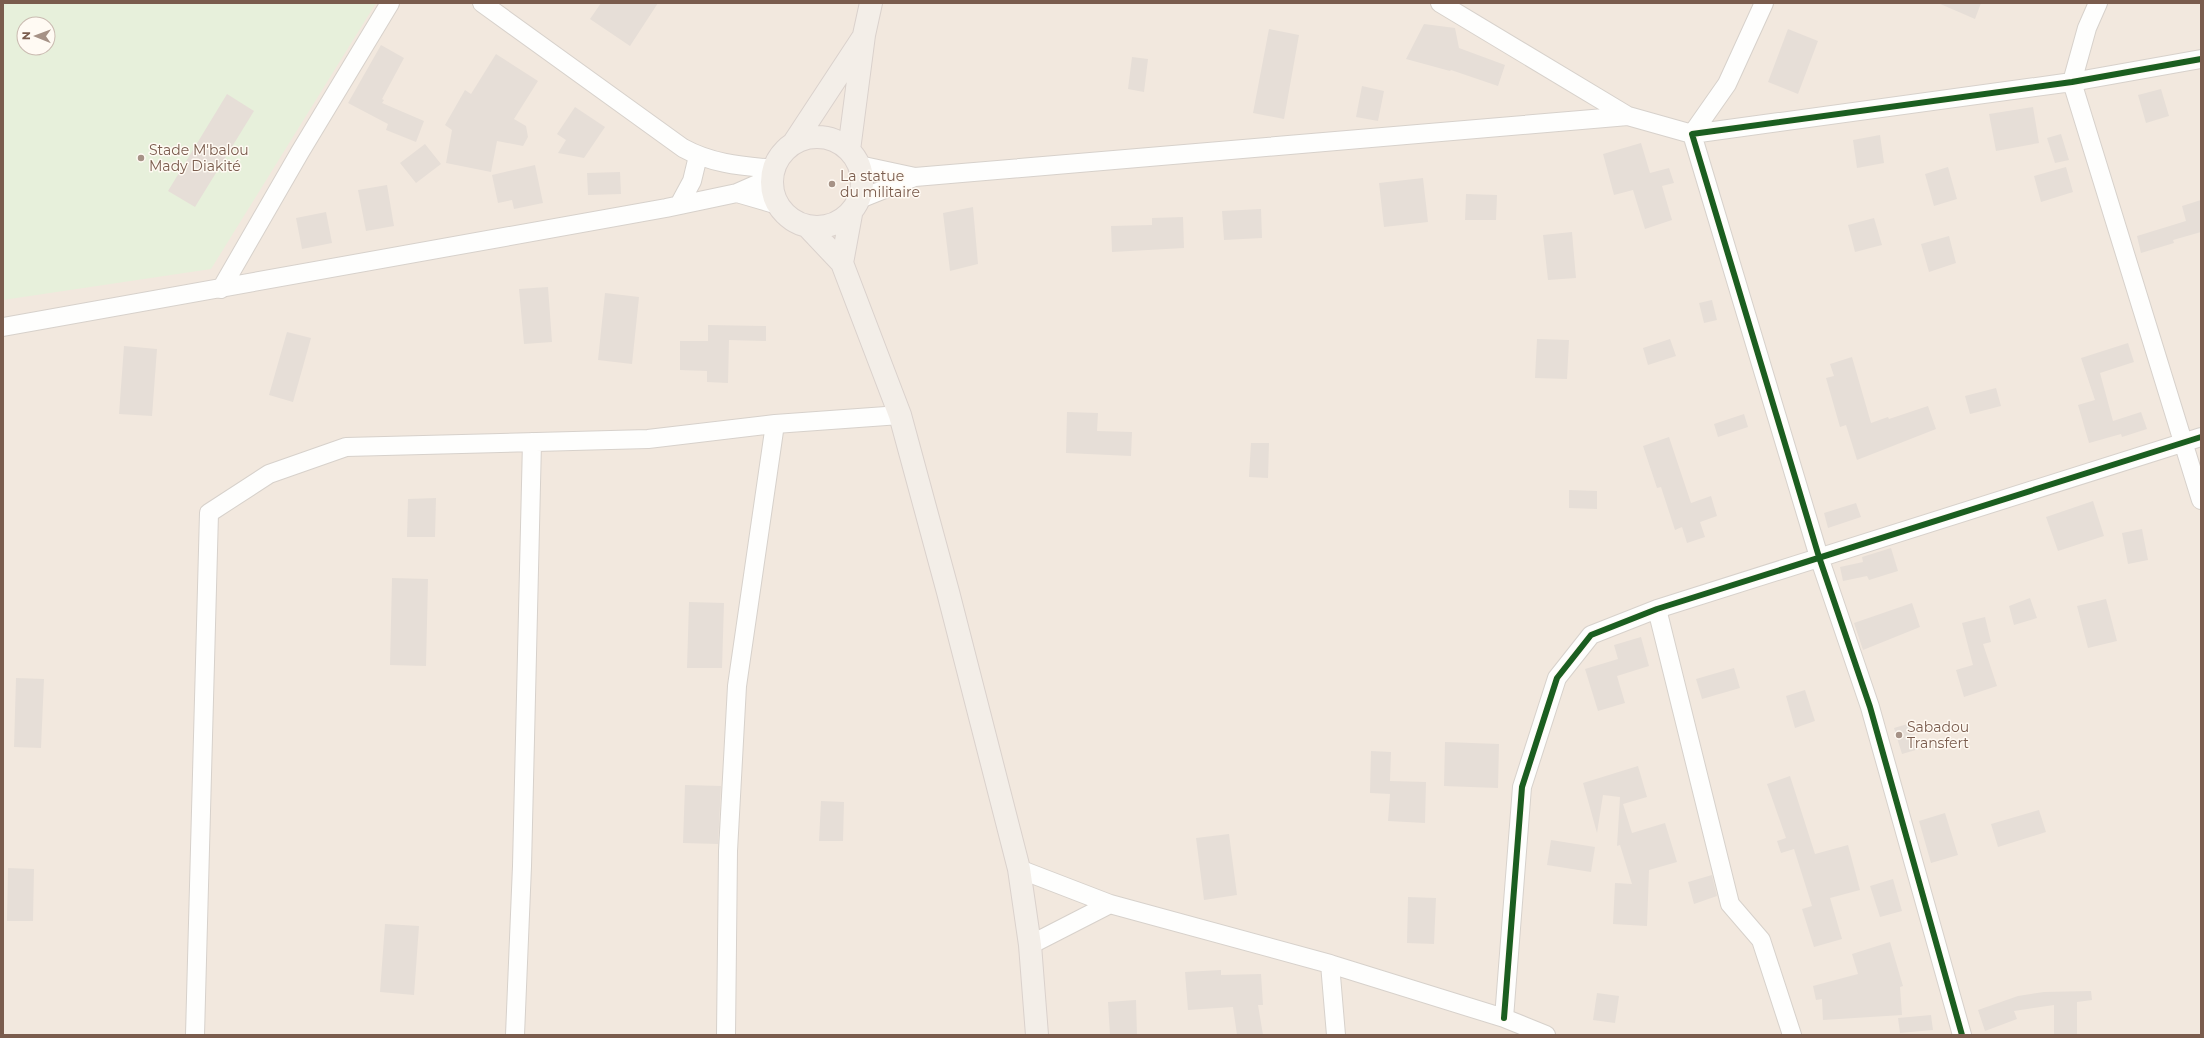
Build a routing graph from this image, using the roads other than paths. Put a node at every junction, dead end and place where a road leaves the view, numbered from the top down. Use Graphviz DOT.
graph roads {
  1 [pos="390,3"];
  2 [pos="482,3"];
  3 [pos="871,3"];
  4 [pos="1440,3"];
  5 [pos="1764,3"];
  6 [pos="2098,3"];
  7 [pos="864,35"];
  8 [pos="2201,59"];
  9 [pos="2072,82"];
  10 [pos="1628,116"];
  11 [pos="1692,134"];
  12 [pos="793,144"];
  13 [pos="698,156"];
  14 [pos="854,157"];
  15 [pos="773,173"];
  16 [pos="915,177"];
  17 [pos="737,193"];
  18 [pos="679,205"];
  19 [pos="778,205"];
  20 [pos="855,206"];
  21 [pos="808,227"];
  22 [pos="842,263"];
  23 [pos="221,289"];
  24 [pos="3,327"];
  25 [pos="900,415"];
  26 [pos="774,424"];
  27 [pos="2201,437"];
  28 [pos="532,442"];
  29 [pos="2183,443"];
  30 [pos="2201,500"];
  31 [pos="1819,557"];
  32 [pos="1657,609"];
  33 [pos="1018,869"];
  34 [pos="1110,904"];
  35 [pos="1030,944"];
  36 [pos="1330,964"];
  37 [pos="1504,1018"];
  38 [pos="195,1035"];
  39 [pos="515,1035"];
  40 [pos="726,1035"];
  41 [pos="1037,1035"];
  42 [pos="1336,1035"];
  43 [pos="1546,1035"];
  44 [pos="1792,1035"];
  45 [pos="1962,1035"];
  1 -- 23 [label="street"];
  2 -- 13 [label="street"];
  3 -- 7 [label="main road"];
  4 -- 10 [label="street"];
  5 -- 11 [label="street"];
  6 -- 9 [label="street"];
  7 -- 12 [label="main road"];
  7 -- 14 [label="main road"];
  8 -- 9 [label="street"];
  9 -- 11 [label="street"];
  9 -- 29 [label="street"];
  10 -- 11 [label="street"];
  10 -- 16 [label="street"];
  11 -- 31 [label="street"];
  12 -- 14 [label="main road"];
  12 -- 15 [label="main road"];
  13 -- 15 [label="street"];
  13 -- 18 [label="street"];
  14 -- 16 [label="street"];
  14 -- 20 [label="main road"];
  15 -- 17 [label="street"];
  15 -- 19 [label="main road"];
  16 -- 20 [label="street"];
  17 -- 18 [label="street"];
  17 -- 19 [label="street"];
  18 -- 23 [label="street"];
  19 -- 21 [label="main road"];
  20 -- 21 [label="main road"];
  20 -- 22 [label="main road"];
  21 -- 22 [label="main road"];
  22 -- 25 [label="main road"];
  23 -- 24 [label="street"];
  25 -- 26 [label="street"];
  25 -- 33 [label="main road"];
  26 -- 28 [label="street"];
  26 -- 40 [label="street"];
  27 -- 29 [label="street"];
  28 -- 38 [label="street"];
  28 -- 39 [label="street"];
  29 -- 30 [label="street"];
  29 -- 31 [label="street"];
  31 -- 32 [label="street"];
  31 -- 45 [label="street"];
  32 -- 37 [label="street"];
  32 -- 44 [label="street"];
  33 -- 34 [label="street"];
  33 -- 35 [label="main road"];
  34 -- 35 [label="street"];
  34 -- 36 [label="street"];
  35 -- 41 [label="main road"];
  36 -- 37 [label="street"];
  36 -- 42 [label="street"];
  37 -- 43 [label="street"];
}
